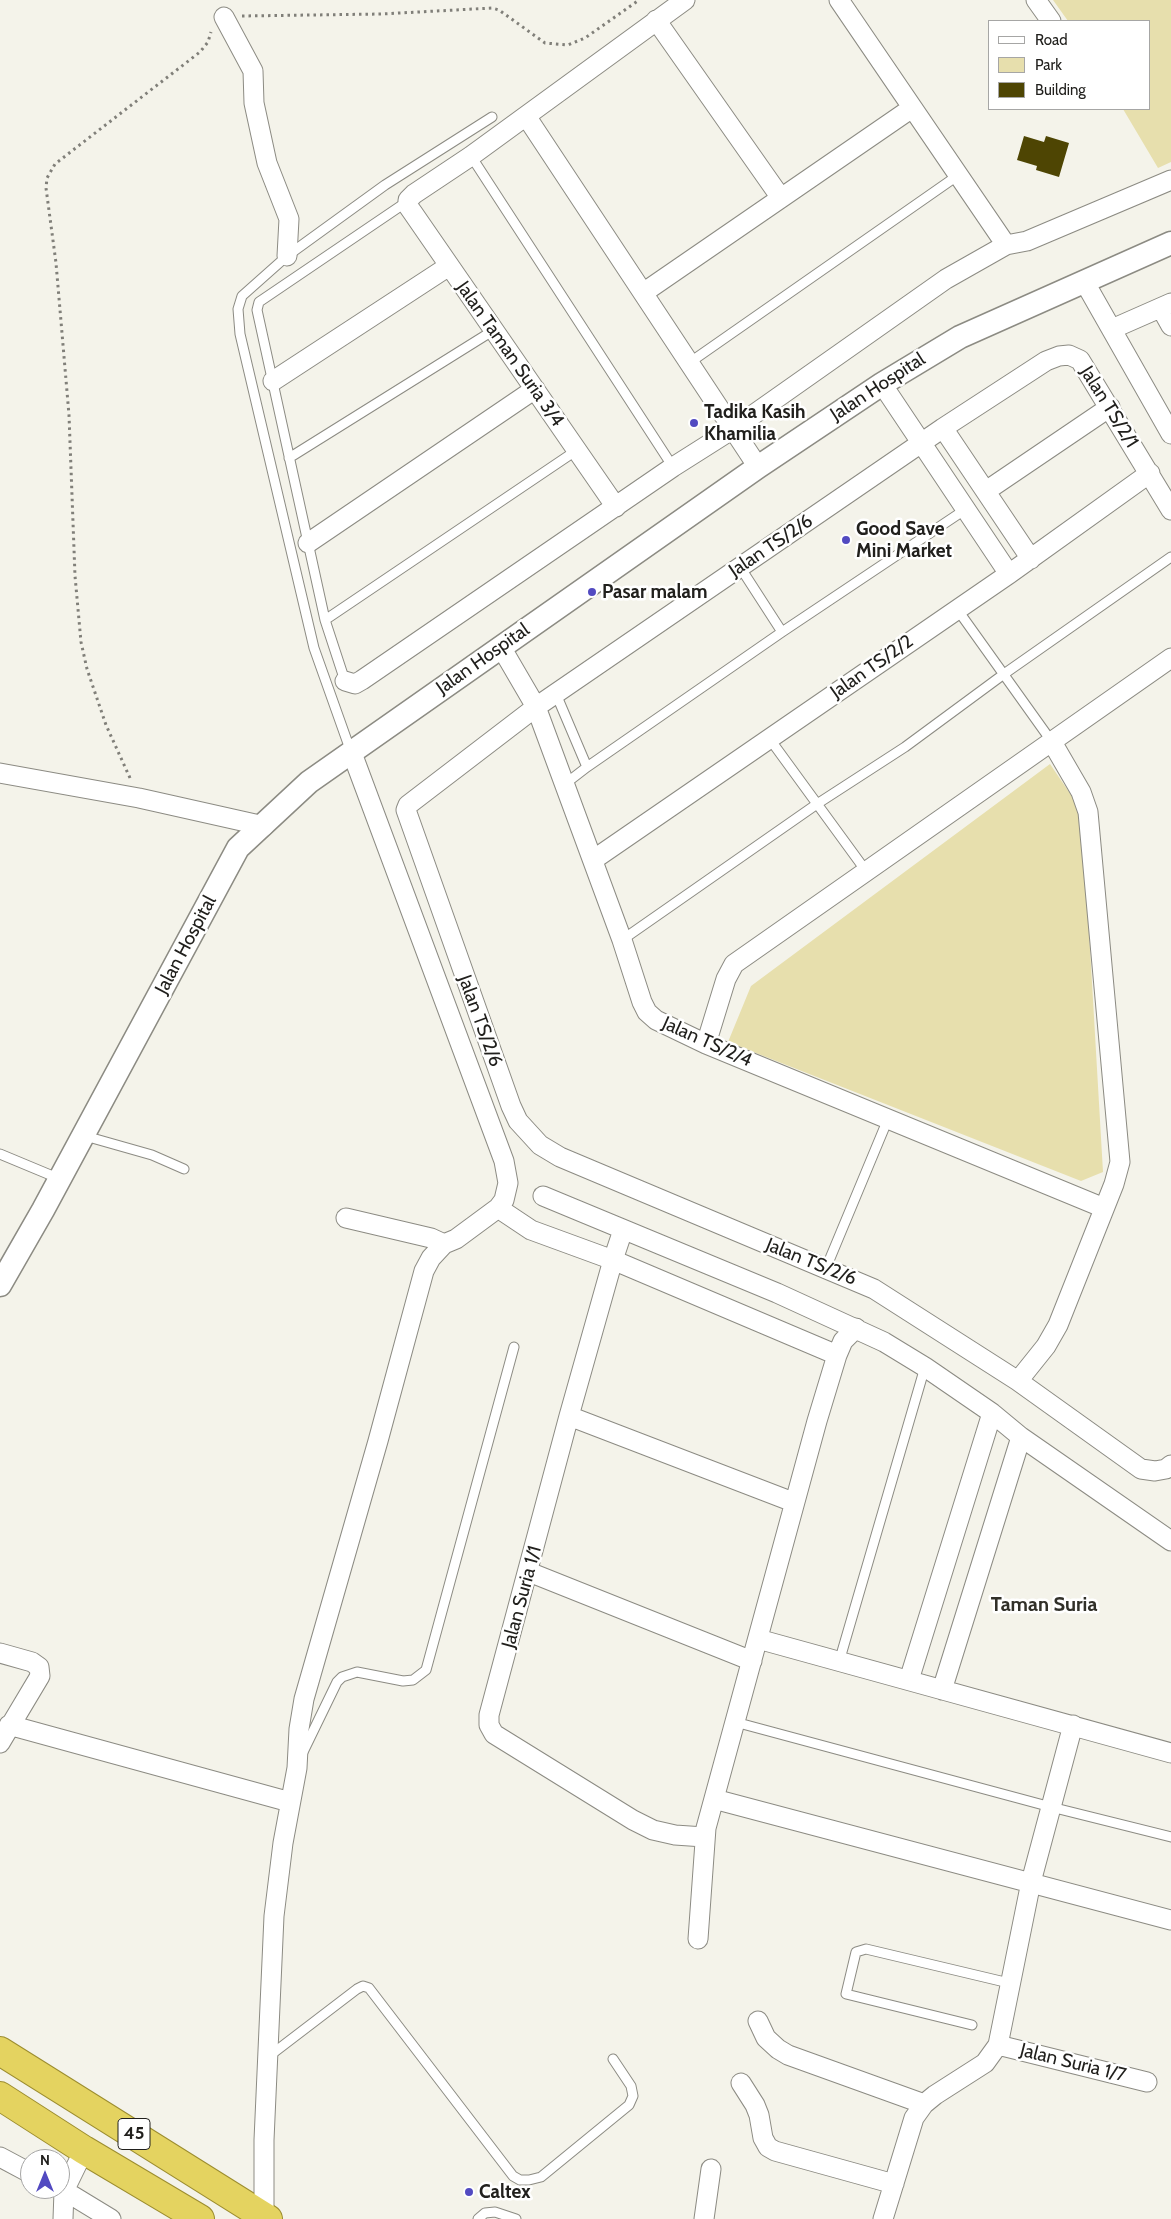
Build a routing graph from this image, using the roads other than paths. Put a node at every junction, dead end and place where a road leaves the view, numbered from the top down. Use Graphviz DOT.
graph roads {
  1 [pos="685,0"];
  2 [pos="839,0"];
  3 [pos="1036,0"];
  4 [pos="224,17"];
  5 [pos="656,20"];
  6 [pos="1050,20"];
  7 [pos="912,108"];
  8 [pos="526,116"];
  9 [pos="492,117"];
  10 [pos="471,156"];
  11 [pos="957,176"];
  12 [pos="1171,180"];
  13 [pos="781,198"];
  14 [pos="408,200"];
  15 [pos="1171,243"];
  16 [pos="1006,245"];
  17 [pos="287,256"];
  18 [pos="449,266"];
  19 [pos="1084,280"];
  20 [pos="643,294"];
  21 [pos="1166,306"];
  22 [pos="1171,326"];
  23 [pos="1112,329"];
  24 [pos="494,330"];
  25 [pos="690,363"];
  26 [pos="273,381"];
  27 [pos="882,384"];
  28 [pos="534,389"];
  29 [pos="1110,407"];
  30 [pos="943,428"];
  31 [pos="733,429"];
  32 [pos="1171,434"];
  33 [pos="921,443"];
  34 [pos="577,450"];
  35 [pos="290,458"];
  36 [pos="673,467"];
  37 [pos="758,467"];
  38 [pos="1150,473"];
  39 [pos="986,491"];
  40 [pos="616,507"];
  41 [pos="966,509"];
  42 [pos="1171,510"];
  43 [pos="308,543"];
  44 [pos="1171,557"];
  45 [pos="1031,559"];
  46 [pos="740,567"];
  47 [pos="1009,574"];
  48 [pos="957,609"];
  49 [pos="325,620"];
  50 [pos="782,632"];
  51 [pos="501,647"];
  52 [pos="1171,658"];
  53 [pos="1004,674"];
  54 [pos="345,681"];
  55 [pos="556,694"];
  56 [pos="536,707"];
  57 [pos="769,738"];
  58 [pos="1052,742"];
  59 [pos="352,753"];
  60 [pos="587,767"];
  61 [pos="0,773"];
  62 [pos="566,784"];
  63 [pos="817,804"];
  64 [pos="264,826"];
  65 [pos="593,860"];
  66 [pos="866,871"];
  67 [pos="622,940"];
  68 [pos="706,1044"];
  69 [pos="888,1119"];
  70 [pos="83,1136"];
  71 [pos="0,1154"];
  72 [pos="184,1169"];
  73 [pos="60,1179"];
  74 [pos="543,1196"];
  75 [pos="498,1208"];
  76 [pos="1104,1208"];
  77 [pos="346,1218"];
  78 [pos="623,1230"];
  79 [pos="444,1244"];
  80 [pos="613,1260"];
  81 [pos="826,1268"];
  82 [pos="0,1285"];
  83 [pos="856,1328"];
  84 [pos="514,1347"];
  85 [pos="837,1355"];
  86 [pos="925,1367"];
  87 [pos="1018,1381"];
  88 [pos="992,1413"];
  89 [pos="569,1416"];
  90 [pos="1021,1436"];
  91 [pos="1171,1465"];
  92 [pos="793,1502"];
  93 [pos="1171,1540"];
  94 [pos="529,1572"];
  95 [pos="758,1639"];
  96 [pos="0,1653"];
  97 [pos="752,1660"];
  98 [pos="839,1662"];
  99 [pos="910,1680"];
  100 [pos="942,1690"];
  101 [pos="735,1722"];
  102 [pos="9,1725"];
  103 [pos="1073,1725"];
  104 [pos="0,1742"];
  105 [pos="1171,1753"];
  106 [pos="296,1768"];
  107 [pos="714,1799"];
  108 [pos="290,1802"];
  109 [pos="1051,1807"];
  110 [pos="704,1837"];
  111 [pos="1171,1837"];
  112 [pos="1031,1882"];
  113 [pos="1171,1920"];
  114 [pos="698,1939"];
  115 [pos="1009,1982"];
  116 [pos="758,2021"];
  117 [pos="972,2025"];
  118 [pos="998,2045"];
  119 [pos="0,2051"];
  120 [pos="268,2058"];
  121 [pos="614,2059"];
  122 [pos="1148,2082"];
  123 [pos="741,2083"];
  124 [pos="0,2096"];
  125 [pos="924,2104"];
  126 [pos="84,2150"];
  127 [pos="0,2157"];
  128 [pos="20,2168"];
  129 [pos="711,2169"];
  130 [pos="70,2175"];
  131 [pos="894,2184"];
  132 [pos="70,2195"];
  133 [pos="62,2199"];
  134 [pos="266,2218"];
  135 [pos="886,2218"];
  136 [pos="63,2219"];
  137 [pos="111,2219"];
  138 [pos="200,2219"];
  139 [pos="478,2219"];
  140 [pos="516,2219"];
  141 [pos="704,2219"];
  1 -- 5 [label="street"];
  2 -- 7 [label="street"];
  3 -- 6 [label="street"];
  4 -- 17 [label="street"];
  5 -- 8 [label="street"];
  5 -- 13 [label="street"];
  7 -- 11 [label="street"];
  7 -- 13 [label="street"];
  8 -- 10 [label="street"];
  8 -- 20 [label="street"];
  9 -- 17 [label="lane"];
  10 -- 14 [label="street"];
  10 -- 36 [label="lane"];
  11 -- 16 [label="street"];
  11 -- 25 [label="lane"];
  12 -- 16 [label="street"];
  13 -- 20 [label="street"];
  14 -- 18 [label="street, Jalan Taman Suria 3/4"];
  14 -- 26 [label="lane"];
  15 -- 19 [label="street, Jalan Hospital"];
  16 -- 31 [label="street"];
  17 -- 59 [label="lane"];
  18 -- 24 [label="street, Jalan Taman Suria 3/4"];
  18 -- 26 [label="street"];
  19 -- 23 [label="street"];
  19 -- 27 [label="street, Jalan Hospital"];
  20 -- 25 [label="street"];
  21 -- 22 [label="street"];
  21 -- 23 [label="street"];
  23 -- 32 [label="street"];
  24 -- 28 [label="street, Jalan Taman Suria 3/4"];
  24 -- 35 [label="lane"];
  25 -- 31 [label="street"];
  26 -- 35 [label="lane"];
  27 -- 33 [label="street"];
  27 -- 37 [label="street, Jalan Hospital"];
  28 -- 34 [label="street, Jalan Taman Suria 3/4"];
  28 -- 43 [label="street"];
  29 -- 30 [label="street, Jalan TS/2/1"];
  29 -- 38 [label="street, Jalan TS/2/1"];
  29 -- 39 [label="street"];
  30 -- 33 [label="street, Jalan TS/2/1"];
  30 -- 39 [label="street"];
  31 -- 36 [label="street"];
  31 -- 37 [label="street"];
  33 -- 41 [label="street"];
  33 -- 46 [label="street, Jalan TS/2/6"];
  34 -- 40 [label="street, Jalan Taman Suria 3/4"];
  34 -- 49 [label="lane"];
  35 -- 43 [label="lane"];
  36 -- 40 [label="street"];
  37 -- 51 [label="street, Jalan Hospital"];
  38 -- 42 [label="street, Jalan TS/2/1"];
  38 -- 45 [label="street, Jalan TS/2/2"];
  39 -- 45 [label="street"];
  40 -- 54 [label="street"];
  41 -- 47 [label="street"];
  41 -- 50 [label="lane"];
  43 -- 49 [label="lane"];
  44 -- 53 [label="lane"];
  45 -- 47 [label="street, Jalan TS/2/2"];
  46 -- 50 [label="lane"];
  46 -- 55 [label="street, Jalan TS/2/6"];
  47 -- 48 [label="street, Jalan TS/2/2"];
  48 -- 53 [label="lane"];
  48 -- 57 [label="street, Jalan TS/2/2"];
  49 -- 54 [label="lane"];
  50 -- 60 [label="lane"];
  51 -- 56 [label="street, Jalan TS/2/4"];
  51 -- 59 [label="street, Jalan Hospital"];
  52 -- 58 [label="street"];
  53 -- 58 [label="lane"];
  53 -- 63 [label="lane"];
  55 -- 56 [label="street, Jalan TS/2/6"];
  55 -- 60 [label="lane"];
  56 -- 62 [label="street, Jalan TS/2/4"];
  56 -- 81 [label="street, Jalan TS/2/6"];
  57 -- 63 [label="lane"];
  57 -- 65 [label="street, Jalan TS/2/2"];
  58 -- 66 [label="street"];
  58 -- 76 [label="street"];
  59 -- 64 [label="street, Jalan Hospital"];
  59 -- 75 [label="street"];
  60 -- 62 [label="lane"];
  61 -- 64 [label="street"];
  62 -- 65 [label="street, Jalan TS/2/4"];
  63 -- 66 [label="lane"];
  63 -- 67 [label="lane"];
  64 -- 70 [label="street, Jalan Hospital"];
  65 -- 67 [label="street, Jalan TS/2/4"];
  66 -- 68 [label="street"];
  67 -- 68 [label="street, Jalan TS/2/4"];
  68 -- 69 [label="street, Jalan TS/2/4"];
  69 -- 76 [label="street, Jalan TS/2/4"];
  69 -- 81 [label="lane"];
  70 -- 72 [label="lane"];
  70 -- 73 [label="street, Jalan Hospital"];
  71 -- 73 [label="lane"];
  73 -- 82 [label="street, Jalan Hospital"];
  74 -- 78 [label="street"];
  75 -- 79 [label="street"];
  75 -- 80 [label="street"];
  76 -- 87 [label="street"];
  77 -- 79 [label="street"];
  78 -- 80 [label="street, Jalan Suria 1/1"];
  78 -- 83 [label="street"];
  79 -- 106 [label="street"];
  80 -- 85 [label="street"];
  80 -- 89 [label="street, Jalan Suria 1/1"];
  81 -- 87 [label="street, Jalan TS/2/6"];
  83 -- 85 [label="street"];
  83 -- 86 [label="street"];
  84 -- 106 [label="lane"];
  85 -- 92 [label="street"];
  86 -- 88 [label="street"];
  86 -- 98 [label="lane"];
  87 -- 91 [label="street, Jalan TS/2/6"];
  88 -- 90 [label="street"];
  88 -- 99 [label="street"];
  89 -- 92 [label="street"];
  89 -- 94 [label="street, Jalan Suria 1/1"];
  90 -- 93 [label="street"];
  90 -- 100 [label="street"];
  92 -- 95 [label="street"];
  94 -- 97 [label="street"];
  94 -- 110 [label="street, Jalan Suria 1/1"];
  95 -- 97 [label="street"];
  95 -- 98 [label="street"];
  96 -- 102 [label="street"];
  97 -- 101 [label="street"];
  98 -- 99 [label="street"];
  99 -- 100 [label="street"];
  100 -- 103 [label="street"];
  101 -- 107 [label="street"];
  101 -- 109 [label="lane"];
  102 -- 104 [label="street"];
  102 -- 108 [label="street"];
  103 -- 105 [label="street"];
  103 -- 109 [label="street"];
  106 -- 108 [label="street"];
  107 -- 110 [label="street"];
  107 -- 112 [label="street"];
  108 -- 120 [label="street"];
  109 -- 111 [label="lane"];
  109 -- 112 [label="street"];
  110 -- 114 [label="street"];
  112 -- 113 [label="street"];
  112 -- 115 [label="street"];
  115 -- 117 [label="lane"];
  115 -- 118 [label="street"];
  116 -- 125 [label="street"];
  118 -- 122 [label="street, Jalan Suria 1/7"];
  118 -- 125 [label="street"];
  119 -- 134 [label="highway, 45"];
  120 -- 121 [label="lane"];
  120 -- 134 [label="street"];
  123 -- 131 [label="street"];
  124 -- 126 [label="highway, 45"];
  125 -- 131 [label="street"];
  126 -- 130 [label="street"];
  126 -- 138 [label="highway, 45"];
  127 -- 128 [label="street"];
  129 -- 141 [label="street"];
  131 -- 135 [label="street"];
  132 -- 137 [label="street"];
  133 -- 136 [label="street"];
  139 -- 140 [label="lane"];
}
